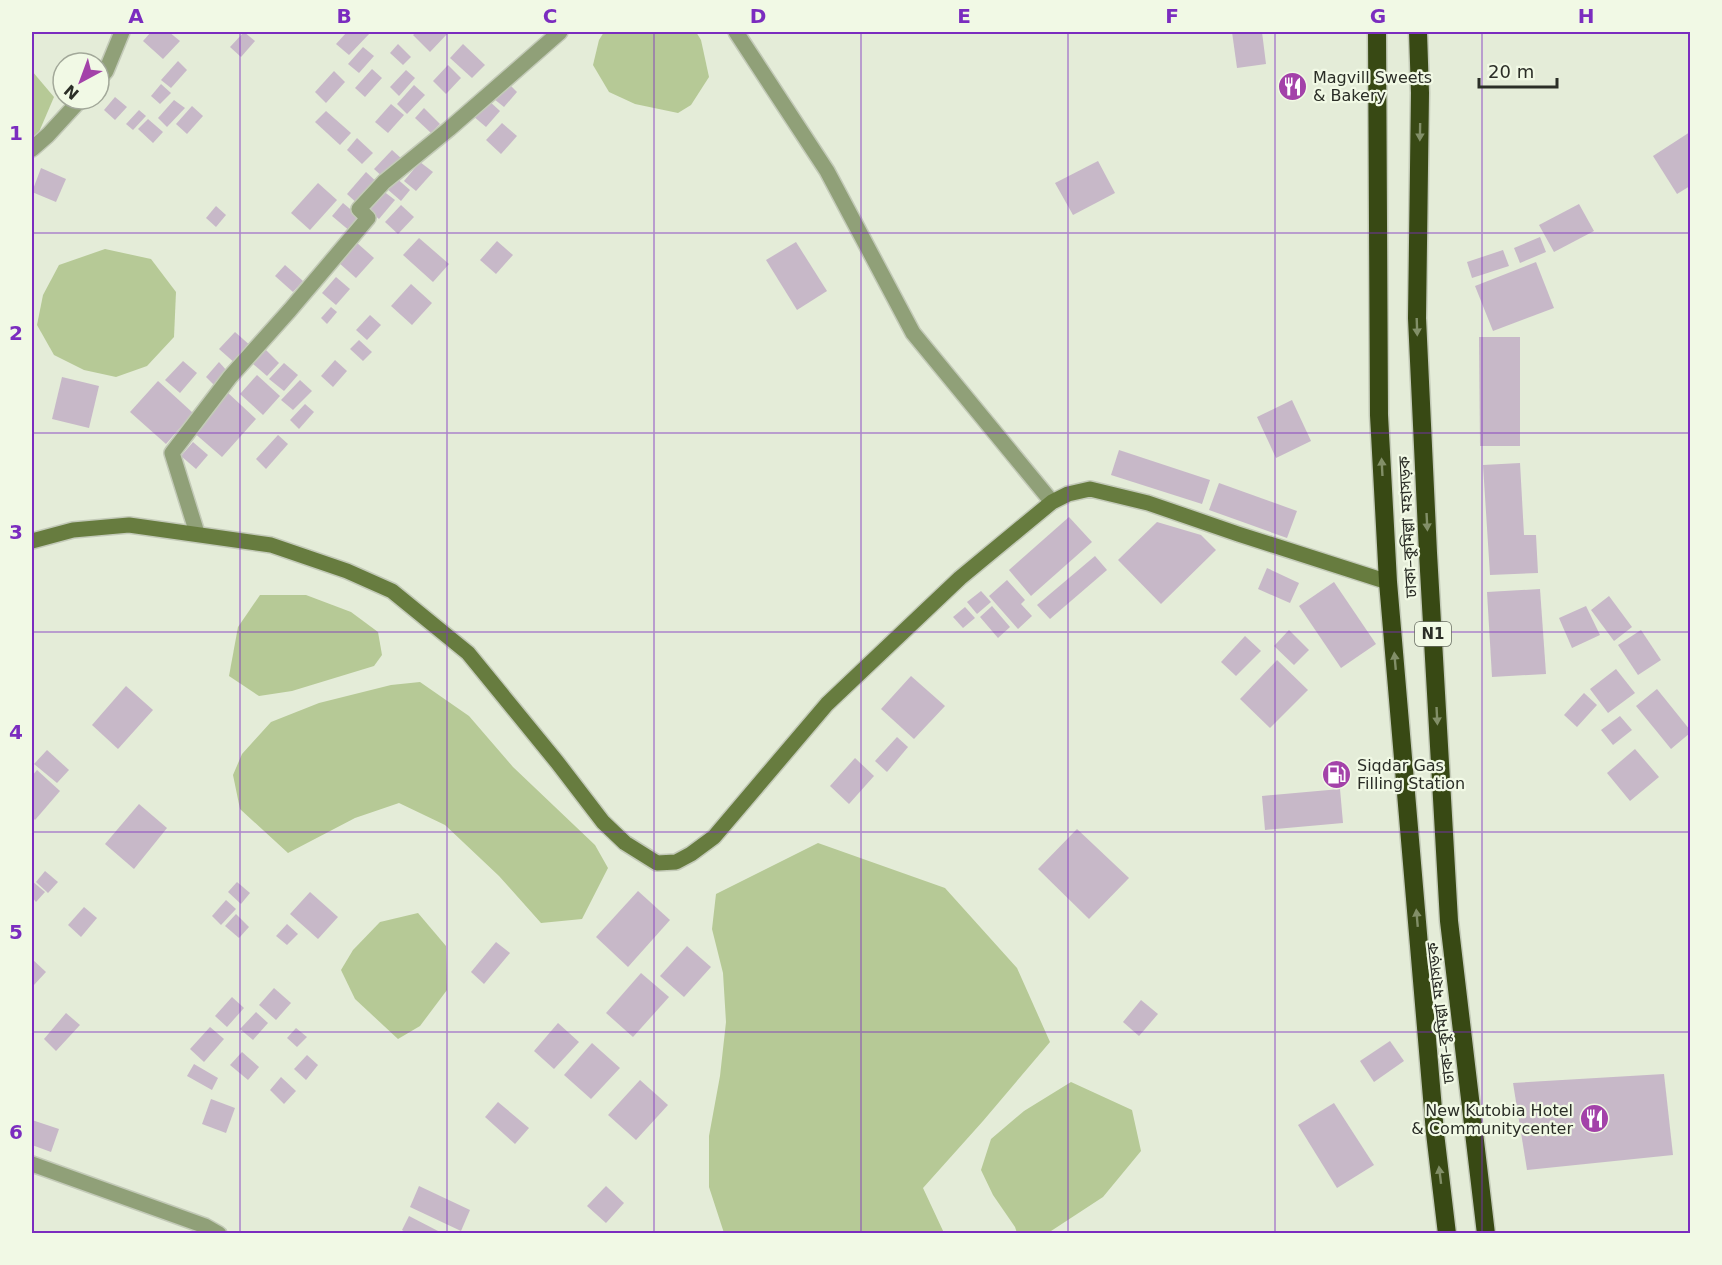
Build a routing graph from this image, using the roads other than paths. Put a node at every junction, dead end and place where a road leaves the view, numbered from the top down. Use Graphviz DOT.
graph roads {
  1 [pos="122,32"];
  2 [pos="560,32"];
  3 [pos="736,32"];
  4 [pos="1377,32"];
  5 [pos="1418,32"];
  6 [pos="111,59"];
  7 [pos="70,111"];
  8 [pos="32,149"];
  9 [pos="1052,502"];
  10 [pos="197,533"];
  11 [pos="32,542"];
  12 [pos="1388,582"];
  13 [pos="32,1164"];
  14 [pos="219,1233"];
  15 [pos="1447,1233"];
  16 [pos="1486,1233"];
  1 -- 6 [label="street"];
  2 -- 10 [label="street"];
  3 -- 9 [label="street"];
  12 -- 4 [label="highway, ঢাকা–কুমিল্লা মহাসড়ক / N1, one-way"];
  5 -- 16 [label="highway, ঢাকা–কুমিল্লা মহাসড়ক / N1, one-way"];
  7 -- 8 [label="street"];
  9 -- 10 [label="street"];
  9 -- 12 [label="street"];
  10 -- 11 [label="street"];
  15 -- 12 [label="highway, ঢাকা–কুমিল্লা মহাসড়ক / N1, one-way"];
  13 -- 14 [label="street"];
}
